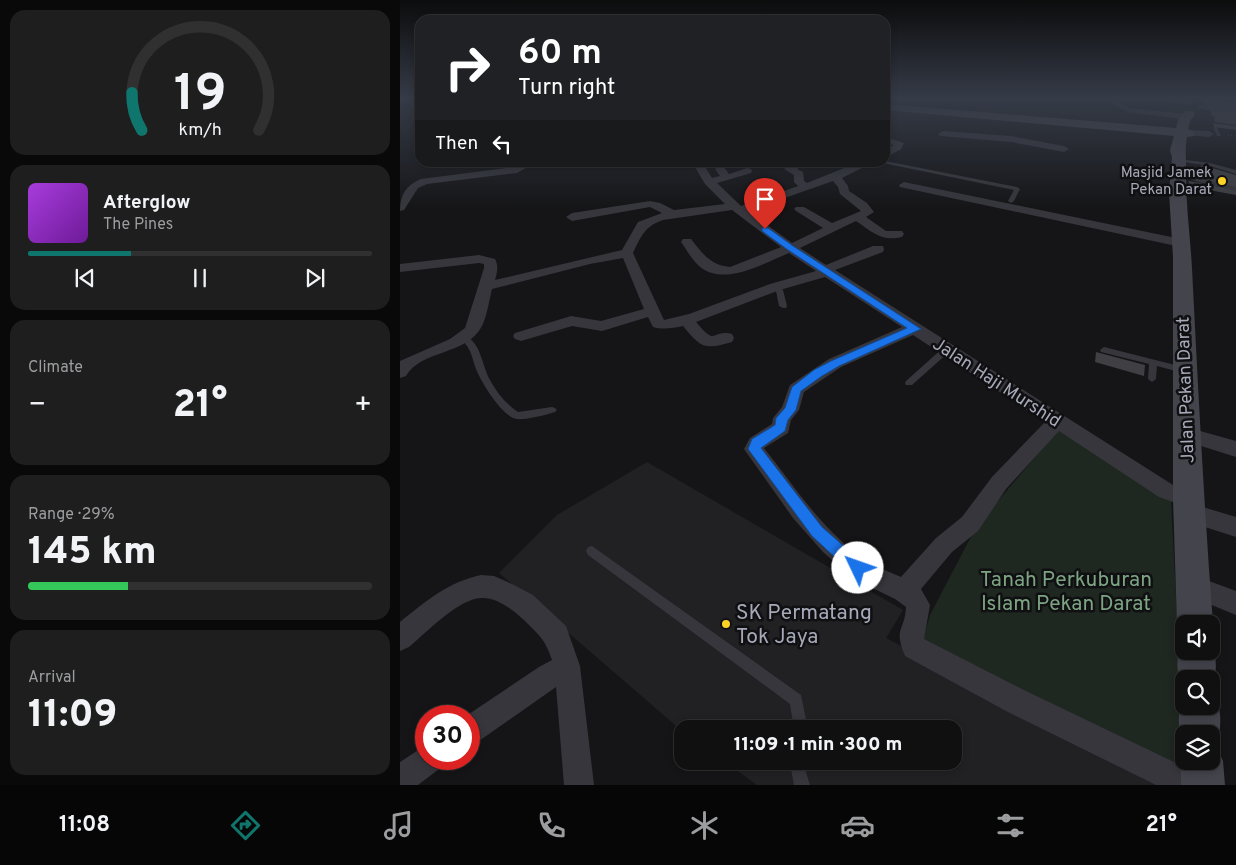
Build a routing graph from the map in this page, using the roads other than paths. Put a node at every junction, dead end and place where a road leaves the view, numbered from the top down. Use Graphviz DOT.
graph roads {
  1 [pos="1031,136"];
  2 [pos="1168,136"];
  3 [pos="1184,136"];
  4 [pos="1199,136"];
  5 [pos="890,141"];
  6 [pos="1064,149"];
  7 [pos="890,152"];
  8 [pos="1184,153"];
  9 [pos="890,163"];
  10 [pos="522,167"];
  11 [pos="700,167"];
  12 [pos="792,167"];
  13 [pos="858,167"];
  14 [pos="720,169"];
  15 [pos="747,171"];
  16 [pos="1236,172"];
  17 [pos="726,178"];
  18 [pos="835,178"];
  19 [pos="709,182"];
  20 [pos="904,185"];
  21 [pos="806,187"];
  22 [pos="1236,189"];
  23 [pos="1011,201"];
  24 [pos="400,208"];
  25 [pos="737,208"];
  26 [pos="800,209"];
  27 [pos="673,214"];
  28 [pos="572,217"];
  29 [pos="858,217"];
  30 [pos="833,229"];
  31 [pos="898,234"];
  32 [pos="687,242"];
  33 [pos="1181,243"];
  34 [pos="790,248"];
  35 [pos="878,249"];
  36 [pos="627,253"];
  37 [pos="400,268"];
  38 [pos="826,271"];
  39 [pos="494,284"];
  40 [pos="776,288"];
  41 [pos="783,306"];
  42 [pos="653,312"];
  43 [pos="686,319"];
  44 [pos="916,329"];
  45 [pos="521,336"];
  46 [pos="726,338"];
  47 [pos="465,339"];
  48 [pos="947,349"];
  49 [pos="1104,350"];
  50 [pos="1153,362"];
  51 [pos="1184,370"];
  52 [pos="400,372"];
  53 [pos="1152,379"];
  54 [pos="909,383"];
  55 [pos="552,410"];
  56 [pos="1057,422"];
  57 [pos="1186,434"];
  58 [pos="1236,449"];
  59 [pos="1188,506"];
  60 [pos="1236,527"];
  61 [pos="592,551"];
  62 [pos="1193,586"];
  63 [pos="904,591"];
  64 [pos="1236,603"];
  65 [pos="1195,615"];
  66 [pos="400,638"];
  67 [pos="567,666"];
  68 [pos="799,720"];
  69 [pos="480,723"];
  70 [pos="415,769"];
  71 [pos="798,770"];
  72 [pos="1202,770"];
  73 [pos="400,780"];
  74 [pos="579,785"];
  75 [pos="802,785"];
  76 [pos="1188,785"];
  77 [pos="1203,785"];
  1 -- 6 [label="street"];
  2 -- 8 [label="main road"];
  3 -- 8 [label="main road"];
  4 -- 8 [label="main road"];
  5 -- 7 [label="street"];
  8 -- 16 [label="lane"];
  8 -- 22 [label="lane"];
  8 -- 33 [label="main road, Jalan Pekan Darat"];
  9 -- 23 [label="lane"];
  10 -- 24 [label="street"];
  11 -- 19 [label="street, Jalan Haji Murshid"];
  12 -- 21 [label="street"];
  13 -- 18 [label="street"];
  14 -- 17 [label="street"];
  15 -- 17 [label="street"];
  17 -- 19 [label="street"];
  18 -- 21 [label="street"];
  18 -- 29 [label="street"];
  19 -- 25 [label="street, Jalan Haji Murshid"];
  20 -- 33 [label="street"];
  21 -- 25 [label="street"];
  25 -- 27 [label="street"];
  25 -- 34 [label="street, Jalan Haji Murshid"];
  26 -- 30 [label="street"];
  27 -- 28 [label="street"];
  27 -- 36 [label="street"];
  29 -- 30 [label="street"];
  29 -- 31 [label="street"];
  30 -- 34 [label="street"];
  32 -- 34 [label="street"];
  33 -- 51 [label="main road, Jalan Pekan Darat"];
  34 -- 38 [label="street, Jalan Haji Murshid"];
  35 -- 38 [label="street"];
  36 -- 39 [label="street"];
  36 -- 42 [label="street"];
  37 -- 39 [label="street"];
  38 -- 40 [label="street"];
  38 -- 44 [label="street, Jalan Haji Murshid"];
  39 -- 47 [label="street"];
  40 -- 41 [label="lane"];
  40 -- 43 [label="street"];
  42 -- 43 [label="street"];
  42 -- 45 [label="street"];
  43 -- 46 [label="street"];
  44 -- 48 [label="street, Jalan Haji Murshid"];
  44 -- 63 [label="street"];
  47 -- 52 [label="street"];
  47 -- 55 [label="lane"];
  48 -- 54 [label="lane"];
  48 -- 56 [label="street, Jalan Haji Murshid"];
  49 -- 50 [label="lane"];
  50 -- 51 [label="lane"];
  50 -- 53 [label="lane"];
  51 -- 57 [label="main road, Jalan Pekan Darat"];
  56 -- 59 [label="street, Jalan Haji Murshid"];
  56 -- 63 [label="street"];
  57 -- 58 [label="street"];
  57 -- 59 [label="main road, Jalan Pekan Darat"];
  59 -- 60 [label="street, Jalan Haji Murshid"];
  59 -- 62 [label="main road, Jalan Pekan Darat"];
  61 -- 68 [label="lane"];
  62 -- 64 [label="street"];
  62 -- 65 [label="main road, Jalan Pekan Darat"];
  63 -- 76 [label="street"];
  66 -- 67 [label="street"];
  67 -- 69 [label="street"];
  67 -- 74 [label="street"];
  70 -- 73 [label="street"];
  71 -- 75 [label="lane"];
  72 -- 77 [label="main road"];
}
